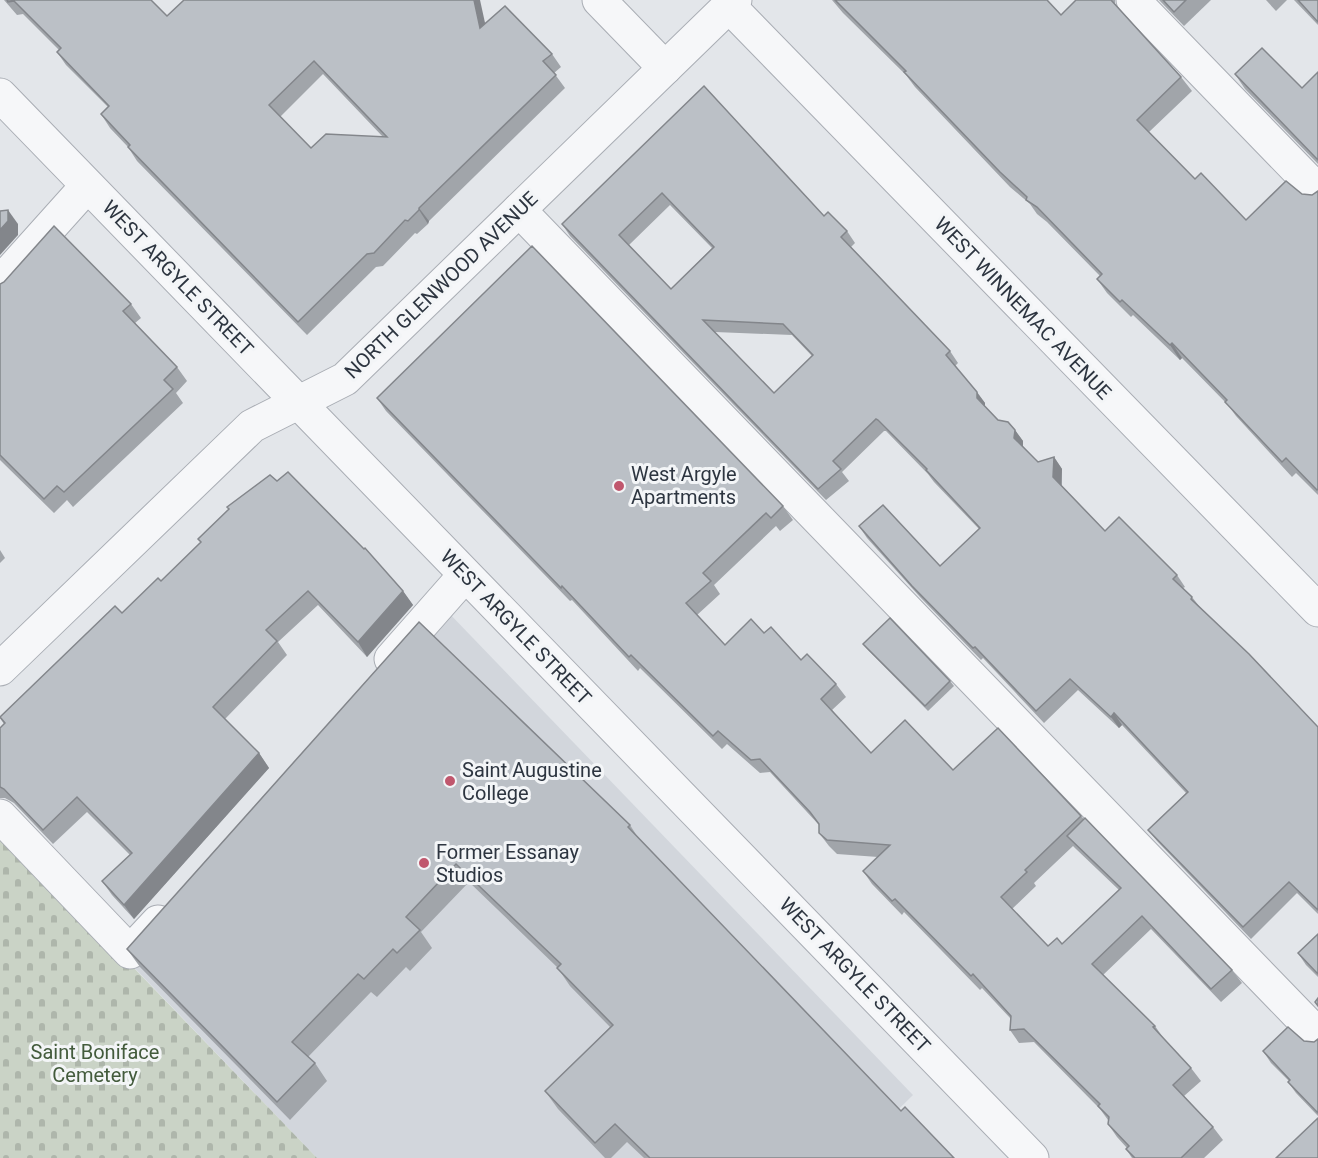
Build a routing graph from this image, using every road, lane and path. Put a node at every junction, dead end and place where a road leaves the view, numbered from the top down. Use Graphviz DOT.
graph roads {
  1 [pos="598,0"];
  2 [pos="1133,0"];
  3 [pos="732,3"];
  4 [pos="664,68"];
  5 [pos="0,95"];
  6 [pos="87,186"];
  7 [pos="1318,191"];
  8 [pos="519,210"];
  9 [pos="0,284"];
  10 [pos="298,403"];
  11 [pos="465,575"];
  12 [pos="1318,610"];
  13 [pos="0,669"];
  14 [pos="369,684"];
  15 [pos="0,816"];
  16 [pos="178,899"];
  17 [pos="1318,1035"];
  18 [pos="1032,1158"];
  1 -- 4 [label="street"];
  2 -- 7 [label="street"];
  3 -- 4 [label="street, NORTH GLENWOOD AVENUE"];
  3 -- 12 [label="street, WEST WINNEMAC AVENUE"];
  4 -- 8 [label="street, NORTH GLENWOOD AVENUE"];
  5 -- 6 [label="street, WEST ARGYLE STREET"];
  6 -- 9 [label="street"];
  6 -- 10 [label="street, WEST ARGYLE STREET"];
  8 -- 10 [label="street, NORTH GLENWOOD AVENUE"];
  8 -- 17 [label="street"];
  10 -- 11 [label="street, WEST ARGYLE STREET"];
  10 -- 13 [label="street, NORTH GLENWOOD AVENUE"];
  11 -- 14 [label="street"];
  11 -- 18 [label="street, WEST ARGYLE STREET"];
  15 -- 16 [label="street"];
}
